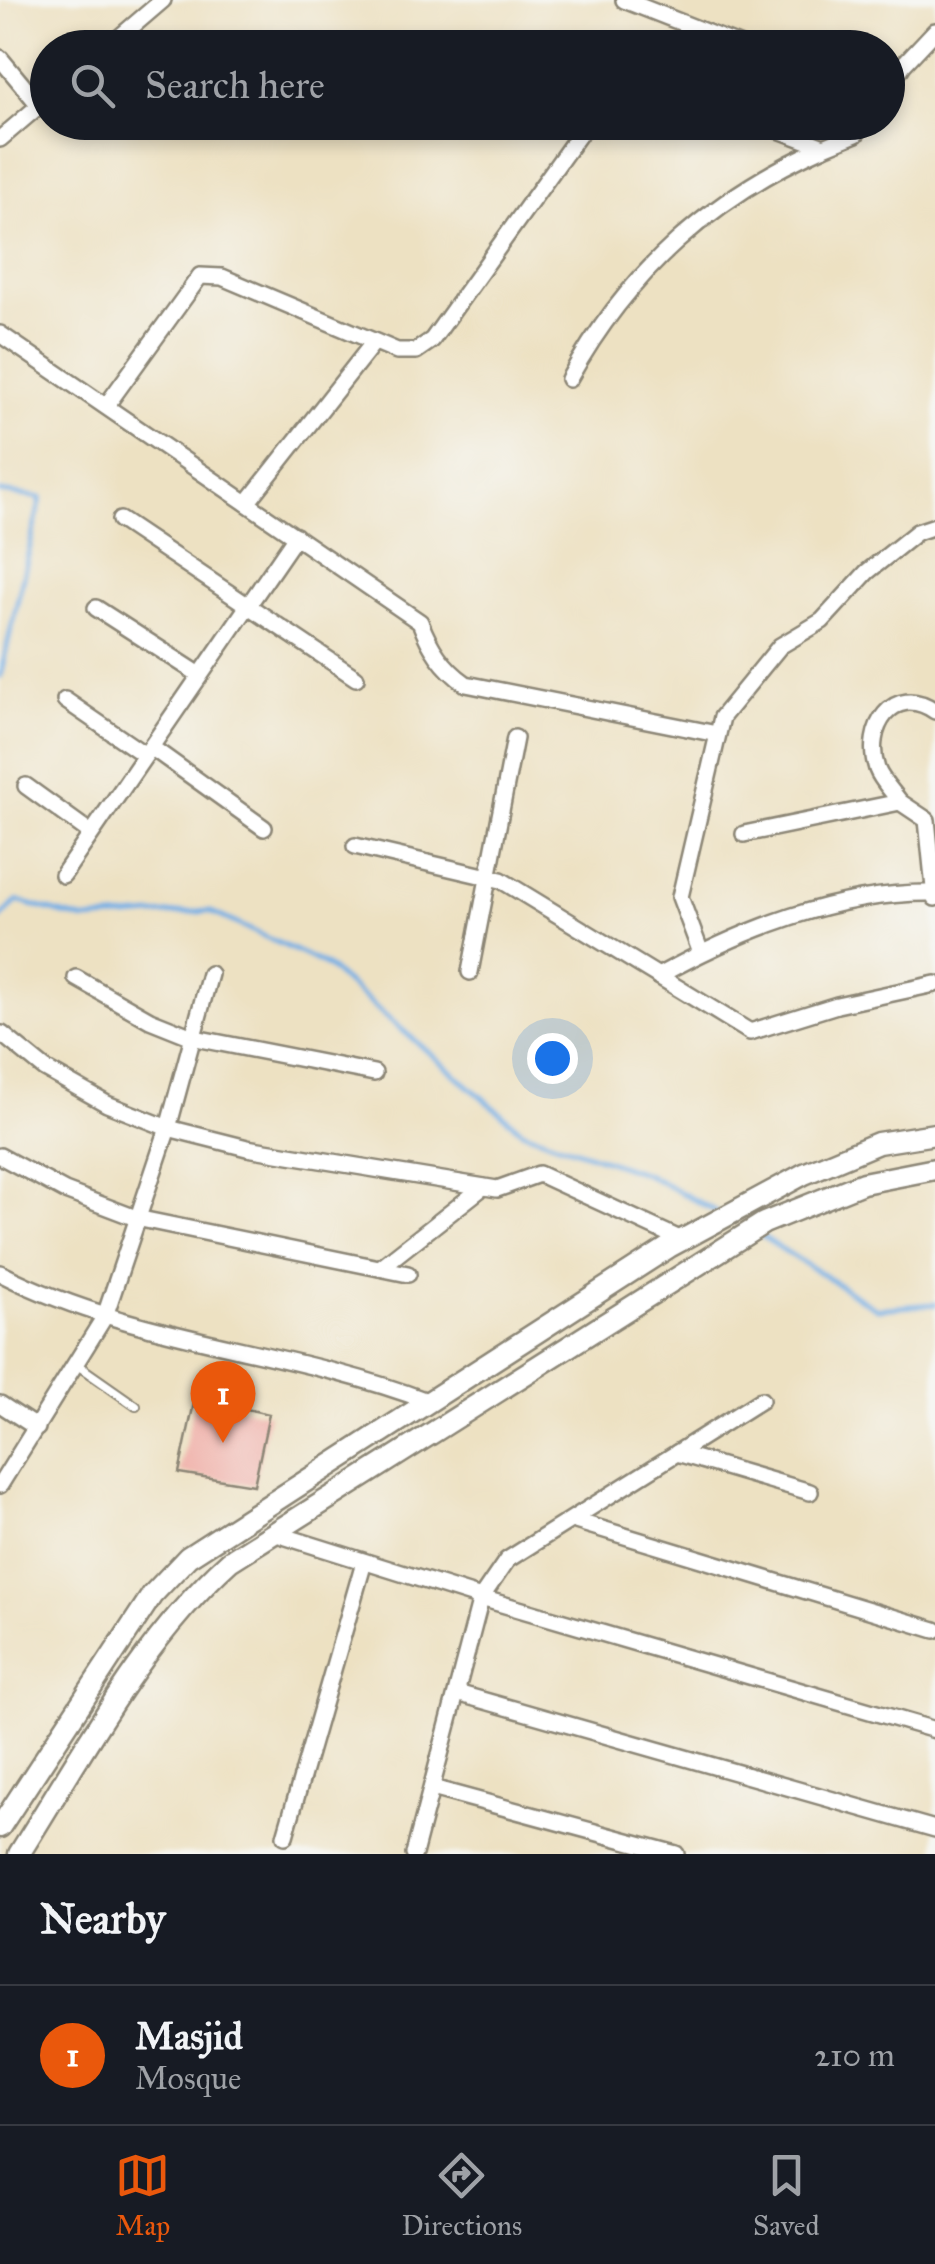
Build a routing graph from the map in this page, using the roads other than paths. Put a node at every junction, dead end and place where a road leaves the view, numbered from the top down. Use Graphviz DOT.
graph roads {
  1 [pos="163,0"];
  2 [pos="624,0"];
  3 [pos="128,30"];
  4 [pos="700,30"];
  5 [pos="934,35"];
  6 [pos="0,58"];
  7 [pos="905,69"];
  8 [pos="30,88"];
  9 [pos="30,112"];
  10 [pos="0,139"];
  11 [pos="575,140"];
  12 [pos="806,140"];
  13 [pos="835,140"];
  14 [pos="824,147"];
  15 [pos="0,334"];
  16 [pos="374,342"];
  17 [pos="569,379"];
  18 [pos="106,406"];
  19 [pos="247,503"];
  20 [pos="120,520"];
  21 [pos="935,526"];
  22 [pos="296,536"];
  23 [pos="248,606"];
  24 [pos="96,608"];
  25 [pos="200,675"];
  26 [pos="356,678"];
  27 [pos="65,700"];
  28 [pos="935,711"];
  29 [pos="717,734"];
  30 [pos="515,738"];
  31 [pos="148,751"];
  32 [pos="26,786"];
  33 [pos="900,802"];
  34 [pos="264,828"];
  35 [pos="92,833"];
  36 [pos="744,834"];
  37 [pos="355,846"];
  38 [pos="63,875"];
  39 [pos="492,876"];
  40 [pos="935,895"];
  41 [pos="701,953"];
  42 [pos="470,972"];
  43 [pos="210,974"];
  44 [pos="658,976"];
  45 [pos="76,978"];
  46 [pos="935,984"];
  47 [pos="2,1034"];
  48 [pos="195,1038"];
  49 [pos="374,1073"];
  50 [pos="168,1128"];
  51 [pos="935,1134"];
  52 [pos="0,1156"];
  53 [pos="935,1169"];
  54 [pos="483,1187"];
  55 [pos="136,1218"];
  56 [pos="689,1236"];
  57 [pos="380,1268"];
  58 [pos="0,1273"];
  59 [pos="408,1274"];
  60 [pos="105,1316"];
  61 [pos="551,1321"];
  62 [pos="568,1350"];
  63 [pos="76,1364"];
  64 [pos="762,1400"];
  65 [pos="428,1401"];
  66 [pos="0,1404"];
  67 [pos="136,1406"];
  68 [pos="37,1428"];
  69 [pos="677,1454"];
  70 [pos="0,1485"];
  71 [pos="810,1492"];
  72 [pos="572,1520"];
  73 [pos="277,1534"];
  74 [pos="364,1562"];
  75 [pos="482,1598"];
  76 [pos="935,1630"];
  77 [pos="457,1693"];
  78 [pos="935,1730"];
  79 [pos="432,1788"];
  80 [pos="0,1827"];
  81 [pos="935,1829"];
  82 [pos="285,1836"];
  83 [pos="19,1854"];
  84 [pos="414,1854"];
  85 [pos="676,1854"];
  1 -- 3 [label="street"];
  2 -- 4 [label="street"];
  5 -- 7 [label="street"];
  6 -- 8 [label="street"];
  9 -- 10 [label="street"];
  11 -- 16 [label="street"];
  12 -- 14 [label="street"];
  13 -- 14 [label="street"];
  14 -- 17 [label="street"];
  15 -- 18 [label="street"];
  16 -- 18 [label="street"];
  16 -- 19 [label="street"];
  18 -- 19 [label="street"];
  19 -- 22 [label="street"];
  20 -- 23 [label="street"];
  21 -- 29 [label="street"];
  22 -- 23 [label="street"];
  22 -- 29 [label="street"];
  23 -- 25 [label="street"];
  23 -- 26 [label="street"];
  24 -- 25 [label="street"];
  25 -- 31 [label="street"];
  27 -- 31 [label="street"];
  28 -- 33 [label="street"];
  29 -- 41 [label="street"];
  30 -- 39 [label="street"];
  31 -- 34 [label="street"];
  31 -- 35 [label="street"];
  32 -- 35 [label="street"];
  33 -- 36 [label="street"];
  33 -- 40 [label="street"];
  35 -- 38 [label="street"];
  37 -- 39 [label="street"];
  39 -- 42 [label="street"];
  39 -- 44 [label="street"];
  40 -- 41 [label="street"];
  41 -- 44 [label="street"];
  43 -- 48 [label="street"];
  44 -- 46 [label="street"];
  45 -- 48 [label="street"];
  47 -- 50 [label="street"];
  48 -- 49 [label="street"];
  48 -- 50 [label="street"];
  50 -- 54 [label="street"];
  50 -- 55 [label="street"];
  51 -- 56 [label="street"];
  52 -- 55 [label="street"];
  53 -- 62 [label="street"];
  54 -- 56 [label="street"];
  54 -- 57 [label="street"];
  55 -- 57 [label="street"];
  55 -- 60 [label="street"];
  56 -- 61 [label="street"];
  57 -- 59 [label="street"];
  58 -- 60 [label="street"];
  60 -- 63 [label="street"];
  60 -- 65 [label="street"];
  61 -- 62 [label="street"];
  61 -- 65 [label="street"];
  62 -- 73 [label="street"];
  63 -- 67 [label="lane"];
  63 -- 68 [label="street"];
  64 -- 69 [label="street"];
  65 -- 80 [label="street"];
  66 -- 68 [label="street"];
  68 -- 70 [label="street"];
  69 -- 71 [label="street"];
  69 -- 72 [label="street"];
  72 -- 75 [label="street"];
  72 -- 76 [label="street"];
  73 -- 74 [label="street"];
  73 -- 83 [label="street"];
  74 -- 75 [label="street"];
  74 -- 82 [label="street"];
  75 -- 77 [label="street"];
  75 -- 78 [label="street"];
  77 -- 79 [label="street"];
  77 -- 81 [label="street"];
  79 -- 84 [label="street"];
  79 -- 85 [label="street"];
}
